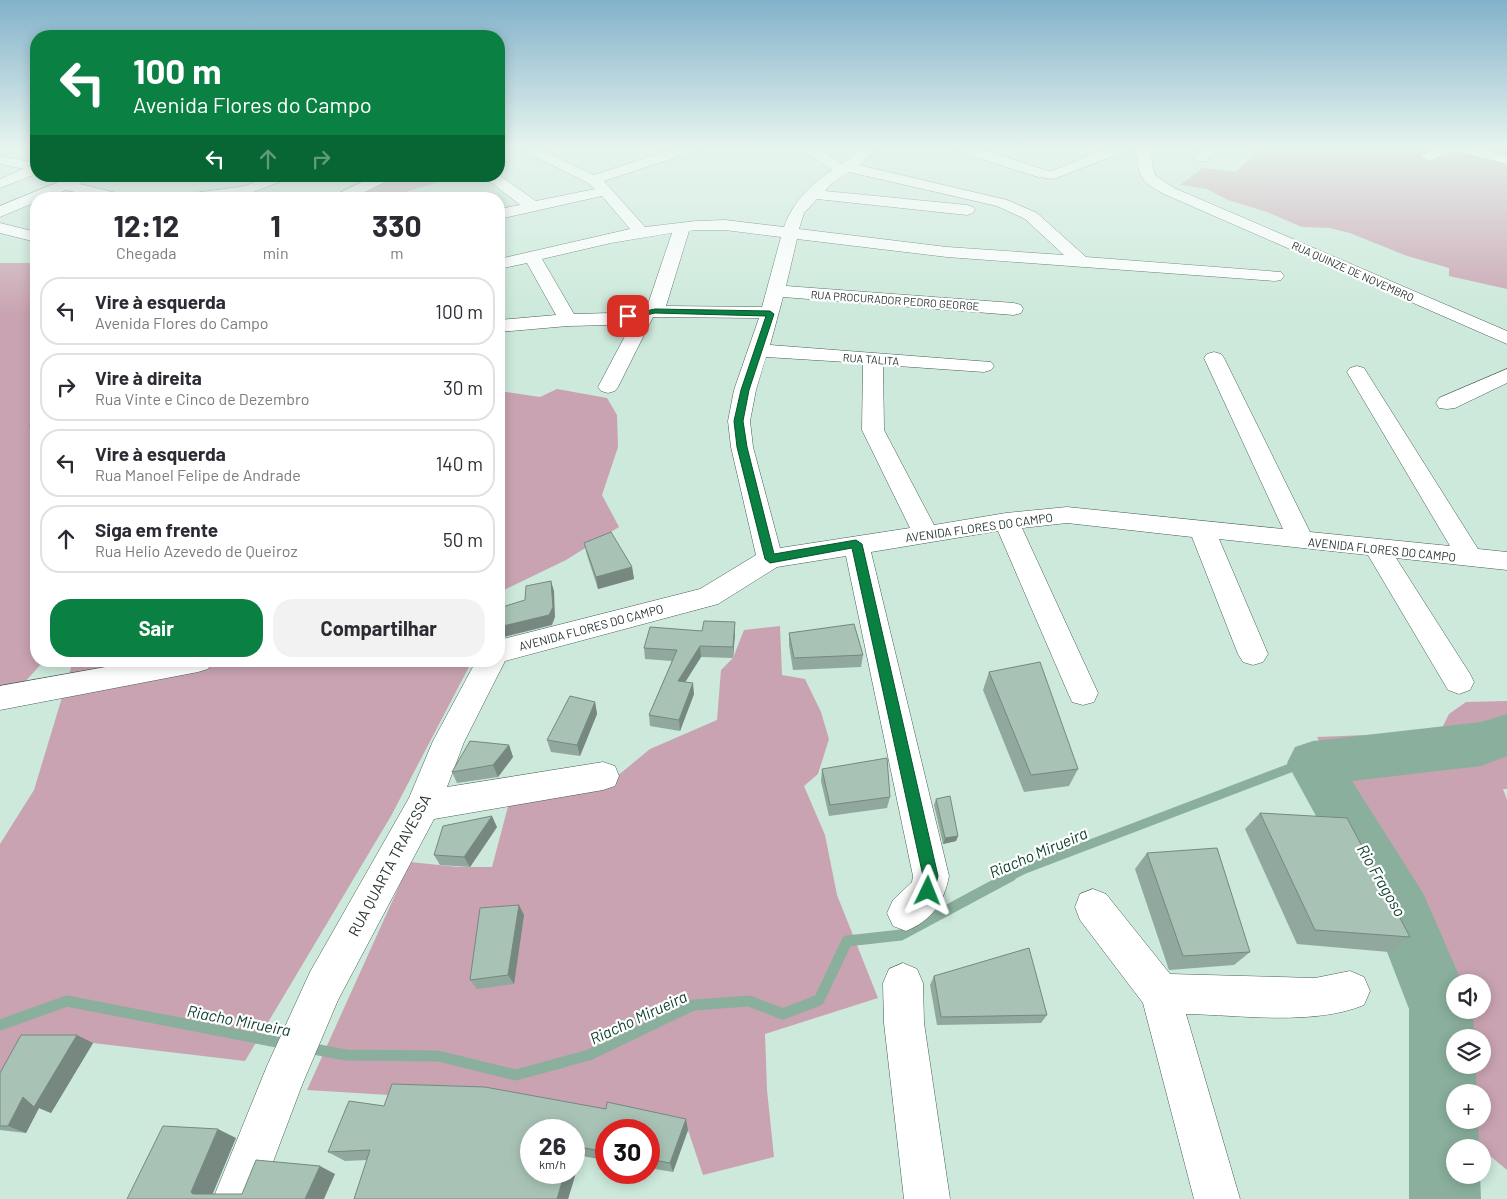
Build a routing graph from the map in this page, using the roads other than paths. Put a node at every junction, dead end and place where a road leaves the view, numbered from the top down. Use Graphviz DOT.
graph roads {
  1 [pos="22,203"];
  2 [pos="528,203"];
  3 [pos="547,203"];
  4 [pos="616,203"];
  5 [pos="805,203"];
  6 [pos="901,203"];
  7 [pos="1002,203"];
  8 [pos="1196,203"];
  9 [pos="532,206"];
  10 [pos="0,212"];
  11 [pos="505,213"];
  12 [pos="1031,216"];
  13 [pos="682,227"];
  14 [pos="0,228"];
  15 [pos="641,232"];
  16 [pos="790,233"];
  17 [pos="30,236"];
  18 [pos="532,257"];
  19 [pos="1080,261"];
  20 [pos="505,263"];
  21 [pos="1275,276"];
  22 [pos="776,291"];
  23 [pos="1014,309"];
  24 [pos="650,312"];
  25 [pos="770,314"];
  26 [pos="568,320"];
  27 [pos="505,325"];
  28 [pos="1507,338"];
  29 [pos="758,350"];
  30 [pos="1214,358"];
  31 [pos="873,359"];
  32 [pos="984,366"];
  33 [pos="1357,372"];
  34 [pos="1507,375"];
  35 [pos="608,387"];
  36 [pos="1447,402"];
  37 [pos="1006,521"];
  38 [pos="1202,530"];
  39 [pos="926,534"];
  40 [pos="1301,540"];
  41 [pos="856,544"];
  42 [pos="1378,548"];
  43 [pos="1470,558"];
  44 [pos="770,559"];
  45 [pos="1507,561"];
  46 [pos="505,649"];
  47 [pos="1253,654"];
  48 [pos="143,667"];
  49 [pos="488,667"];
  50 [pos="106,671"];
  51 [pos="1459,682"];
  52 [pos="1083,693"];
  53 [pos="0,698"];
  54 [pos="603,776"];
  55 [pos="423,806"];
  56 [pos="1093,907"];
  57 [pos="906,913"];
  58 [pos="903,983"];
  59 [pos="1350,991"];
  60 [pos="1160,993"];
  61 [pos="236,1199"];
  62 [pos="927,1199"];
  63 [pos="1217,1199"];
  1 -- 10 [label="street"];
  2 -- 9 [label="street"];
  3 -- 9 [label="street"];
  4 -- 15 [label="street"];
  5 -- 16 [label="street"];
  6 -- 12 [label="street"];
  7 -- 12 [label="street"];
  8 -- 28 [label="street, RUA QUINZE DE NOVEMBRO"];
  9 -- 11 [label="street"];
  12 -- 19 [label="street"];
  13 -- 15 [label="street"];
  13 -- 16 [label="street"];
  13 -- 24 [label="street"];
  14 -- 17 [label="street"];
  15 -- 18 [label="street"];
  16 -- 19 [label="street"];
  16 -- 22 [label="street"];
  18 -- 20 [label="street"];
  18 -- 26 [label="street"];
  19 -- 21 [label="street"];
  22 -- 23 [label="street, RUA PROCURADOR PEDRO GEORGE"];
  22 -- 25 [label="street"];
  24 -- 25 [label="street"];
  24 -- 26 [label="street"];
  24 -- 35 [label="street"];
  25 -- 29 [label="street"];
  26 -- 27 [label="street"];
  29 -- 31 [label="street, RUA TALITA"];
  29 -- 44 [label="street"];
  30 -- 40 [label="street"];
  31 -- 32 [label="street, RUA TALITA"];
  31 -- 39 [label="street"];
  33 -- 43 [label="street"];
  34 -- 36 [label="street"];
  37 -- 38 [label="street, AVENIDA FLORES DO CAMPO"];
  37 -- 39 [label="street, AVENIDA FLORES DO CAMPO"];
  37 -- 52 [label="street"];
  38 -- 40 [label="street, AVENIDA FLORES DO CAMPO"];
  38 -- 47 [label="street"];
  39 -- 41 [label="street, AVENIDA FLORES DO CAMPO"];
  40 -- 42 [label="street, AVENIDA FLORES DO CAMPO"];
  41 -- 44 [label="street, AVENIDA FLORES DO CAMPO"];
  41 -- 57 [label="street"];
  42 -- 43 [label="street, AVENIDA FLORES DO CAMPO"];
  42 -- 51 [label="street"];
  43 -- 45 [label="street, AVENIDA FLORES DO CAMPO"];
  44 -- 46 [label="street, AVENIDA FLORES DO CAMPO"];
  48 -- 50 [label="street"];
  49 -- 55 [label="street, RUA QUARTA TRAVESSA"];
  50 -- 53 [label="street"];
  54 -- 55 [label="street"];
  55 -- 61 [label="street, RUA QUARTA TRAVESSA"];
  56 -- 60 [label="street"];
  58 -- 62 [label="street"];
  59 -- 60 [label="street"];
  60 -- 63 [label="street"];
}
